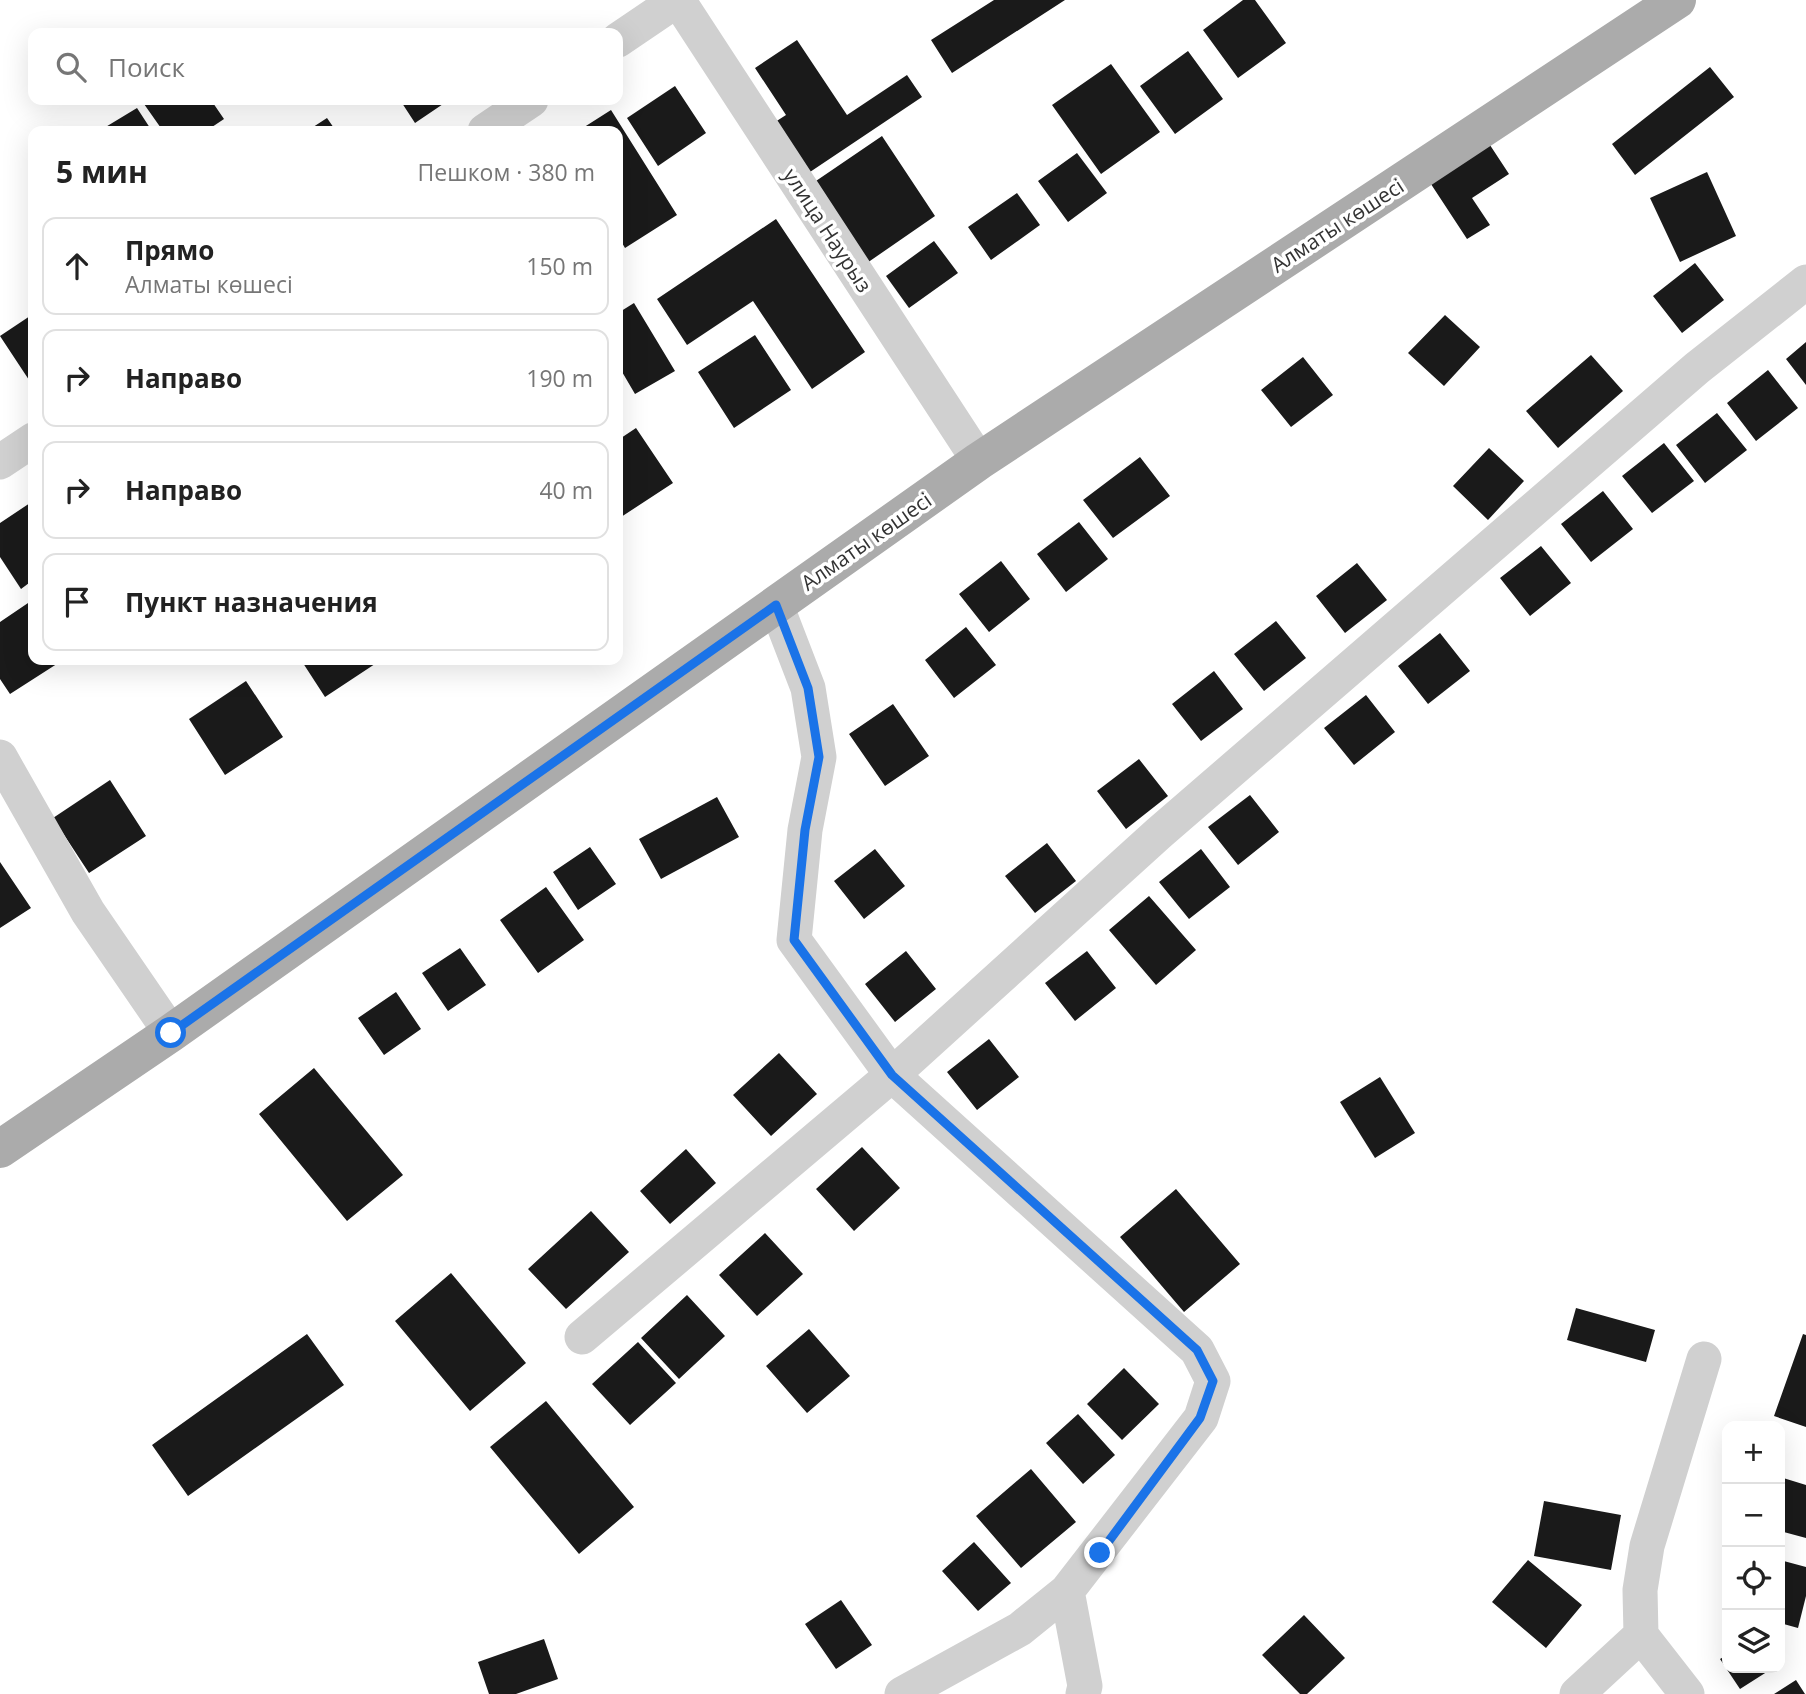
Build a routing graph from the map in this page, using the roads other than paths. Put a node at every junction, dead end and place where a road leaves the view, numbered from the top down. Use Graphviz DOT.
graph roads {
  1 [pos="677,0"];
  2 [pos="1677,0"];
  3 [pos="623,37"];
  4 [pos="524,105"];
  5 [pos="492,126"];
  6 [pos="1806,282"];
  7 [pos="28,443"];
  8 [pos="979,461"];
  9 [pos="0,462"];
  10 [pos="776,605"];
  11 [pos="0,757"];
  12 [pos="171,1033"];
  13 [pos="892,1075"];
  14 [pos="0,1149"];
  15 [pos="582,1337"];
  16 [pos="1704,1359"];
  17 [pos="1068,1591"];
  18 [pos="1641,1634"];
  19 [pos="902,1694"];
  20 [pos="1083,1694"];
  21 [pos="1577,1694"];
  22 [pos="1687,1694"];
  1 -- 3 [label="street"];
  1 -- 8 [label="street, улица Наурыз"];
  2 -- 8 [label="main road, Алматы көшесі"];
  4 -- 5 [label="street"];
  6 -- 13 [label="street"];
  7 -- 9 [label="street"];
  8 -- 10 [label="main road, Алматы көшесі"];
  10 -- 12 [label="main road, Алматы көшесі"];
  10 -- 13 [label="street"];
  11 -- 12 [label="street"];
  12 -- 14 [label="main road, Алматы көшесі"];
  13 -- 15 [label="street"];
  13 -- 17 [label="street"];
  16 -- 18 [label="street"];
  17 -- 19 [label="street"];
  17 -- 20 [label="street"];
  18 -- 21 [label="street"];
  18 -- 22 [label="street"];
}
